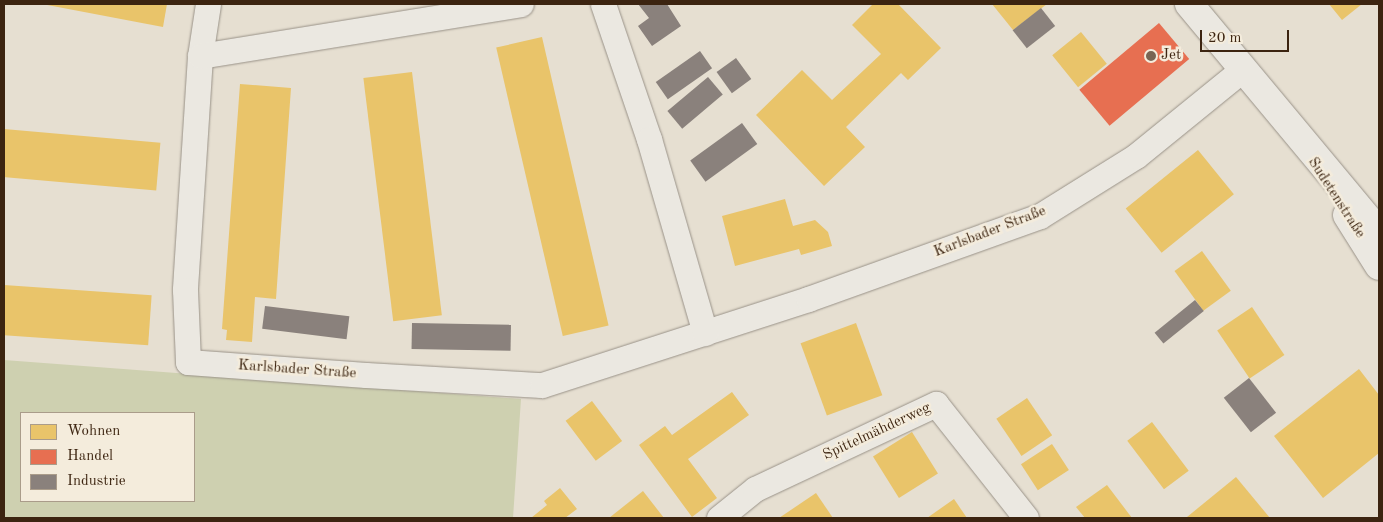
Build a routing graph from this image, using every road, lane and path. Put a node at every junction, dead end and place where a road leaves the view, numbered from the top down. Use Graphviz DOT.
graph roads {
  1 [pos="208,4"];
  2 [pos="521,4"];
  3 [pos="603,4"];
  4 [pos="1189,4"];
  5 [pos="200,56"];
  6 [pos="1242,70"];
  7 [pos="1291,130"];
  8 [pos="1379,232"];
  9 [pos="1379,266"];
  10 [pos="704,333"];
  11 [pos="719,518"];
  12 [pos="1026,518"];
  1 -- 5 [label="street, Karlsbader Straße"];
  2 -- 5 [label="street"];
  3 -- 10 [label="street"];
  4 -- 6 [label="street, Sudetenstraße"];
  5 -- 10 [label="street, Karlsbader Straße"];
  6 -- 7 [label="street, Sudetenstraße"];
  6 -- 10 [label="street, Karlsbader Straße"];
  7 -- 8 [label="street, Sudetenstraße"];
  7 -- 9 [label="street, Sudetenstraße"];
  11 -- 12 [label="street, Spittelmähderweg"];
}
